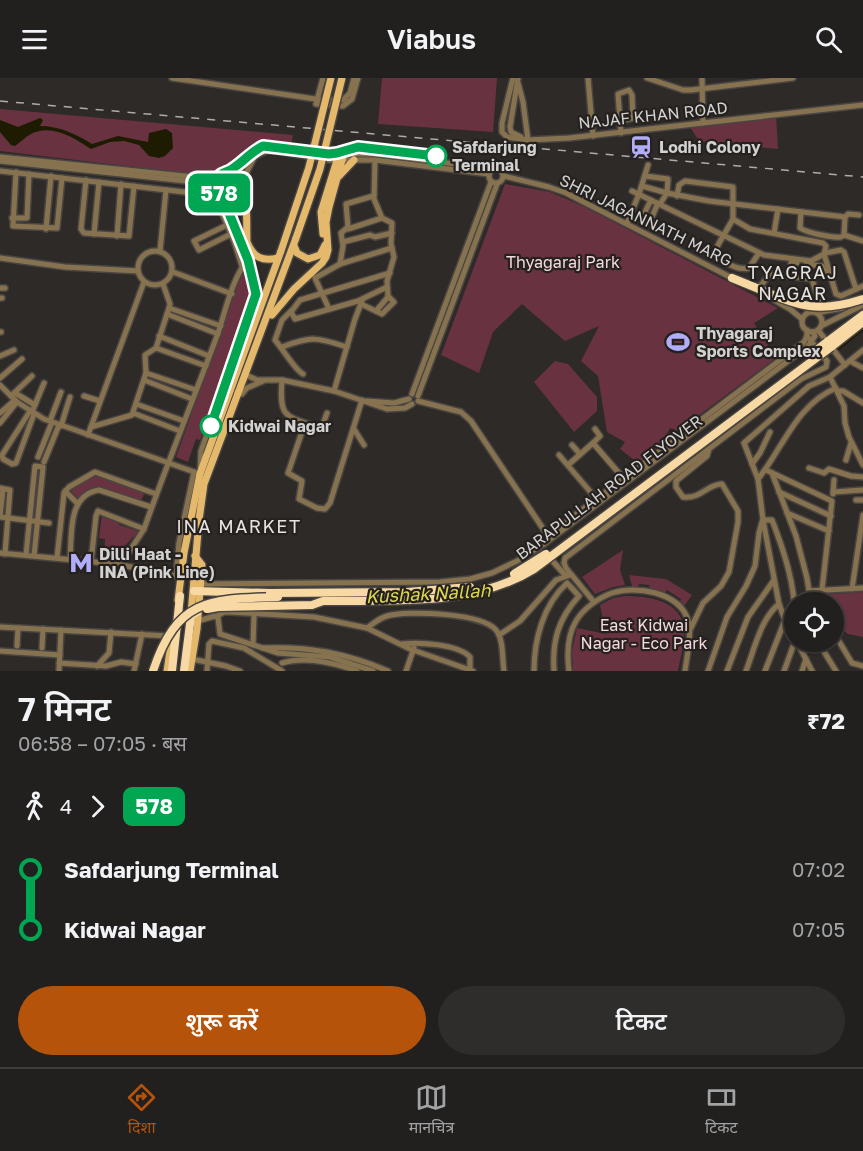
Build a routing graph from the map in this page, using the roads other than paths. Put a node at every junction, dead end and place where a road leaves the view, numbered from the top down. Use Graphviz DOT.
graph roads {
  1 [pos="172,78"];
  2 [pos="323,78"];
  3 [pos="332,78"];
  4 [pos="342,78"];
  5 [pos="356,78"];
  6 [pos="588,78"];
  7 [pos="647,78"];
  8 [pos="702,78"];
  9 [pos="794,78"];
  10 [pos="516,79"];
  11 [pos="702,88"];
  12 [pos="317,101"];
  13 [pos="863,105"];
  14 [pos="620,121"];
  15 [pos="703,123"];
  16 [pos="621,133"];
  17 [pos="594,136"];
  18 [pos="528,140"];
  19 [pos="341,157"];
  20 [pos="0,159"];
  21 [pos="354,160"];
  22 [pos="375,160"];
  23 [pos="648,165"];
  24 [pos="496,169"];
  25 [pos="0,171"];
  26 [pos="230,171"];
  27 [pos="16,172"];
  28 [pos="29,174"];
  29 [pos="489,174"];
  30 [pos="51,176"];
  31 [pos="504,176"];
  32 [pos="645,176"];
  33 [pos="218,177"];
  34 [pos="657,177"];
  35 [pos="62,178"];
  36 [pos="337,178"];
  37 [pos="86,180"];
  38 [pos="99,182"];
  39 [pos="243,183"];
  40 [pos="494,183"];
  41 [pos="121,184"];
  42 [pos="134,186"];
  43 [pos="642,186"];
  44 [pos="216,188"];
  45 [pos="651,188"];
  46 [pos="166,190"];
  47 [pos="632,190"];
  48 [pos="658,191"];
  49 [pos="667,193"];
  50 [pos="373,194"];
  51 [pos="639,194"];
  52 [pos="222,196"];
  53 [pos="677,196"];
  54 [pos="651,200"];
  55 [pos="659,204"];
  56 [pos="733,204"];
  57 [pos="778,209"];
  58 [pos="801,212"];
  59 [pos="859,215"];
  60 [pos="844,217"];
  61 [pos="12,218"];
  62 [pos="382,218"];
  63 [pos="733,219"];
  64 [pos="627,223"];
  65 [pos="230,225"];
  66 [pos="46,229"];
  67 [pos="348,229"];
  68 [pos="246,231"];
  69 [pos="392,233"];
  70 [pos="774,233"];
  71 [pos="94,234"];
  72 [pos="234,234"];
  73 [pos="844,235"];
  74 [pos="117,236"];
  75 [pos="725,236"];
  76 [pos="863,241"];
  77 [pos="295,242"];
  78 [pos="343,242"];
  79 [pos="392,248"];
  80 [pos="160,251"];
  81 [pos="759,253"];
  82 [pos="280,254"];
  83 [pos="824,254"];
  84 [pos="0,258"];
  85 [pos="248,260"];
  86 [pos="724,261"];
  87 [pos="771,261"];
  88 [pos="791,263"];
  89 [pos="340,264"];
  90 [pos="242,266"];
  91 [pos="138,271"];
  92 [pos="719,271"];
  93 [pos="173,272"];
  94 [pos="390,273"];
  95 [pos="790,276"];
  96 [pos="732,278"];
  97 [pos="144,282"];
  98 [pos="163,284"];
  99 [pos="863,286"];
  100 [pos="387,287"];
  101 [pos="759,289"];
  102 [pos="856,289"];
  103 [pos="832,292"];
  104 [pos="322,293"];
  105 [pos="232,294"];
  106 [pos="256,294"];
  107 [pos="845,294"];
  108 [pos="366,298"];
  109 [pos="863,298"];
  110 [pos="361,304"];
  111 [pos="863,304"];
  112 [pos="848,306"];
  113 [pos="260,307"];
  114 [pos="329,309"];
  115 [pos="168,311"];
  116 [pos="291,311"];
  117 [pos="818,312"];
  118 [pos="863,315"];
  119 [pos="802,319"];
  120 [pos="267,321"];
  121 [pos="863,322"];
  122 [pos="214,323"];
  123 [pos="221,326"];
  124 [pos="211,332"];
  125 [pos="816,333"];
  126 [pos="218,334"];
  127 [pos="159,336"];
  128 [pos="814,343"];
  129 [pos="347,346"];
  130 [pos="282,347"];
  131 [pos="156,348"];
  132 [pos="14,350"];
  133 [pos="863,350"];
  134 [pos="207,355"];
  135 [pos="0,356"];
  136 [pos="22,359"];
  137 [pos="850,361"];
  138 [pos="203,365"];
  139 [pos="845,365"];
  140 [pos="863,368"];
  141 [pos="146,373"];
  142 [pos="244,374"];
  143 [pos="303,374"];
  144 [pos="32,376"];
  145 [pos="830,377"];
  146 [pos="0,378"];
  147 [pos="282,380"];
  148 [pos="144,381"];
  149 [pos="264,381"];
  150 [pos="44,383"];
  151 [pos="0,385"];
  152 [pos="229,385"];
  153 [pos="189,387"];
  154 [pos="196,390"];
  155 [pos="837,390"];
  156 [pos="334,391"];
  157 [pos="61,392"];
  158 [pos="240,393"];
  159 [pos="84,396"];
  160 [pos="70,397"];
  161 [pos="15,398"];
  162 [pos="189,398"];
  163 [pos="414,399"];
  164 [pos="100,401"];
  165 [pos="364,401"];
  166 [pos="863,403"];
  167 [pos="136,404"];
  168 [pos="35,405"];
  169 [pos="32,412"];
  170 [pos="133,412"];
  171 [pos="0,413"];
  172 [pos="327,413"];
  173 [pos="53,414"];
  174 [pos="63,418"];
  175 [pos="182,421"];
  176 [pos="51,422"];
  177 [pos="0,423"];
  178 [pos="305,423"];
  179 [pos="700,424"];
  180 [pos="60,425"];
  181 [pos="91,427"];
  182 [pos="354,429"];
  183 [pos="595,429"];
  184 [pos="178,430"];
  185 [pos="770,432"];
  186 [pos="88,435"];
  187 [pos="592,443"];
  188 [pos="851,443"];
  189 [pos="364,445"];
  190 [pos="572,446"];
  191 [pos="709,449"];
  192 [pos="580,454"];
  193 [pos="559,455"];
  194 [pos="38,457"];
  195 [pos="846,460"];
  196 [pos="44,462"];
  197 [pos="168,462"];
  198 [pos="568,465"];
  199 [pos="752,465"];
  200 [pos="863,465"];
  201 [pos="809,468"];
  202 [pos="766,470"];
  203 [pos="197,473"];
  204 [pos="772,473"];
  205 [pos="863,477"];
  206 [pos="624,479"];
  207 [pos="758,479"];
  208 [pos="834,480"];
  209 [pos="1,488"];
  210 [pos="863,490"];
  211 [pos="65,491"];
  212 [pos="779,492"];
  213 [pos="833,492"];
  214 [pos="156,494"];
  215 [pos="832,501"];
  216 [pos="599,502"];
  217 [pos="77,503"];
  218 [pos="152,507"];
  219 [pos="787,513"];
  220 [pos="863,515"];
  221 [pos="831,516"];
  222 [pos="0,517"];
  223 [pos="8,518"];
  224 [pos="29,520"];
  225 [pos="763,520"];
  226 [pos="38,521"];
  227 [pos="49,523"];
  228 [pos="144,529"];
  229 [pos="829,531"];
  230 [pos="861,533"];
  231 [pos="551,537"];
  232 [pos="539,548"];
  233 [pos="3,550"];
  234 [pos="860,552"];
  235 [pos="26,553"];
  236 [pos="35,554"];
  237 [pos="57,558"];
  238 [pos="70,560"];
  239 [pos="91,562"];
  240 [pos="116,564"];
  241 [pos="183,570"];
  242 [pos="854,570"];
  243 [pos="863,570"];
  244 [pos="567,575"];
  245 [pos="176,576"];
  246 [pos="774,580"];
  247 [pos="197,588"];
  248 [pos="863,588"];
  249 [pos="852,589"];
  250 [pos="822,590"];
  251 [pos="809,591"];
  252 [pos="793,592"];
  253 [pos="325,593"];
  254 [pos="180,596"];
  255 [pos="594,602"];
  256 [pos="779,604"];
  257 [pos="198,614"];
  258 [pos="254,615"];
  259 [pos="217,616"];
  260 [pos="784,620"];
  261 [pos="0,627"];
  262 [pos="18,628"];
  263 [pos="367,628"];
  264 [pos="43,629"];
  265 [pos="61,630"];
  266 [pos="111,632"];
  267 [pos="689,632"];
  268 [pos="142,634"];
  269 [pos="498,635"];
  270 [pos="172,636"];
  271 [pos="416,643"];
  272 [pos="400,644"];
  273 [pos="16,646"];
  274 [pos="256,646"];
  275 [pos="42,648"];
  276 [pos="413,650"];
  277 [pos="844,650"];
  278 [pos="0,651"];
  279 [pos="791,652"];
  280 [pos="802,652"];
  281 [pos="824,652"];
  282 [pos="278,653"];
  283 [pos="60,655"];
  284 [pos="553,658"];
  285 [pos="568,658"];
  286 [pos="806,659"];
  287 [pos="208,660"];
  288 [pos="189,662"];
  289 [pos="59,663"];
  290 [pos="282,663"];
  291 [pos="97,666"];
  292 [pos="863,666"];
  293 [pos="105,668"];
  294 [pos="135,668"];
  295 [pos="472,670"];
  296 [pos="59,671"];
  297 [pos="153,671"];
  298 [pos="170,671"];
  299 [pos="207,671"];
  300 [pos="240,671"];
  301 [pos="283,671"];
  302 [pos="357,671"];
  303 [pos="373,671"];
  304 [pos="388,671"];
  305 [pos="406,671"];
  306 [pos="504,671"];
  307 [pos="534,671"];
  308 [pos="554,671"];
  309 [pos="569,671"];
  310 [pos="685,671"];
  311 [pos="708,671"];
  312 [pos="727,671"];
  313 [pos="746,671"];
  314 [pos="765,671"];
  315 [pos="784,671"];
  316 [pos="802,671"];
  317 [pos="812,671"];
  318 [pos="836,671"];
  1 -- 12 [label="street"];
  2 -- 12 [label="street"];
  3 -- 82 [label="main road, bridge"];
  4 -- 77 [label="main road, bridge"];
  5 -- 12 [label="street"];
  6 -- 17 [label="street"];
  7 -- 11 [label="street"];
  8 -- 11 [label="street"];
  9 -- 11 [label="street"];
  10 -- 18 [label="street"];
  10 -- 18 [label="street"];
  11 -- 15 [label="street"];
  13 -- 15 [label="street, NAJAF KHAN ROAD"];
  14 -- 14 [label="street"];
  14 -- 16 [label="street"];
  15 -- 16 [label="street, NAJAF KHAN ROAD"];
  16 -- 17 [label="street, NAJAF KHAN ROAD"];
  17 -- 18 [label="street, NAJAF KHAN ROAD"];
  19 -- 21 [label="street"];
  19 -- 24 [label="street"];
  19 -- 26 [label="street"];
  19 -- 36 [label="main road"];
  19 -- 39 [label="street"];
  19 -- 77 [label="main road"];
  20 -- 33 [label="street"];
  20 -- 44 [label="street"];
  21 -- 22 [label="street"];
  21 -- 36 [label="main road"];
  22 -- 29 [label="street"];
  22 -- 50 [label="street"];
  23 -- 32 [label="street"];
  24 -- 29 [label="street"];
  24 -- 31 [label="street"];
  25 -- 27 [label="street"];
  26 -- 33 [label="main road"];
  26 -- 39 [label="main road"];
  27 -- 28 [label="street"];
  27 -- 61 [label="street"];
  28 -- 30 [label="street"];
  28 -- 61 [label="street"];
  29 -- 40 [label="street"];
  30 -- 35 [label="street"];
  30 -- 66 [label="street"];
  31 -- 40 [label="street"];
  31 -- 64 [label="street, SHRI JAGANNATH MARG"];
  32 -- 34 [label="street"];
  32 -- 43 [label="street"];
  33 -- 44 [label="main road"];
  34 -- 45 [label="street"];
  34 -- 48 [label="street"];
  34 -- 49 [label="street"];
  35 -- 37 [label="street"];
  35 -- 66 [label="street"];
  36 -- 120 [label="main road"];
  37 -- 38 [label="street"];
  37 -- 71 [label="street"];
  38 -- 41 [label="street"];
  38 -- 71 [label="street"];
  39 -- 52 [label="main road"];
  39 -- 68 [label="main road"];
  40 -- 163 [label="street"];
  41 -- 42 [label="street"];
  41 -- 74 [label="street"];
  42 -- 46 [label="street"];
  42 -- 74 [label="street"];
  43 -- 45 [label="street"];
  43 -- 51 [label="street"];
  44 -- 52 [label="main road"];
  45 -- 48 [label="street"];
  46 -- 65 [label="street"];
  46 -- 80 [label="street"];
  47 -- 51 [label="street"];
  48 -- 49 [label="street"];
  49 -- 53 [label="street"];
  49 -- 55 [label="street"];
  50 -- 62 [label="street"];
  50 -- 67 [label="street"];
  51 -- 54 [label="street"];
  51 -- 64 [label="street"];
  52 -- 65 [label="main road"];
  53 -- 56 [label="street"];
  53 -- 56 [label="street"];
  54 -- 55 [label="street"];
  54 -- 55 [label="street"];
  55 -- 75 [label="street"];
  56 -- 57 [label="street"];
  56 -- 63 [label="street"];
  57 -- 58 [label="street"];
  57 -- 70 [label="street"];
  58 -- 60 [label="street"];
  58 -- 73 [label="street"];
  59 -- 60 [label="street"];
  60 -- 73 [label="street"];
  61 -- 66 [label="street"];
  62 -- 67 [label="street"];
  62 -- 69 [label="street"];
  63 -- 70 [label="street"];
  63 -- 75 [label="street"];
  64 -- 92 [label="street, SHRI JAGANNATH MARG"];
  65 -- 72 [label="main road"];
  65 -- 72 [label="street"];
  67 -- 78 [label="street"];
  68 -- 72 [label="main road"];
  68 -- 82 [label="main road"];
  69 -- 78 [label="street"];
  69 -- 79 [label="street"];
  70 -- 83 [label="street"];
  71 -- 74 [label="street"];
  72 -- 85 [label="main road"];
  72 -- 90 [label="street"];
  73 -- 76 [label="street"];
  75 -- 81 [label="street"];
  75 -- 86 [label="street"];
  77 -- 120 [label="main road"];
  78 -- 89 [label="street"];
  79 -- 89 [label="street"];
  79 -- 94 [label="street"];
  80 -- 91 [label="street"];
  80 -- 93 [label="street"];
  81 -- 83 [label="street"];
  81 -- 86 [label="street"];
  82 -- 113 [label="main road"];
  83 -- 102 [label="street"];
  83 -- 107 [label="street"];
  84 -- 91 [label="street"];
  85 -- 90 [label="street"];
  85 -- 106 [label="main road"];
  86 -- 92 [label="street"];
  87 -- 88 [label="street"];
  88 -- 95 [label="street"];
  88 -- 103 [label="street"];
  89 -- 104 [label="street"];
  90 -- 105 [label="street"];
  91 -- 97 [label="street"];
  92 -- 96 [label="street, SHRI JAGANNATH MARG"];
  93 -- 98 [label="street"];
  93 -- 105 [label="street"];
  94 -- 100 [label="street"];
  94 -- 104 [label="street"];
  95 -- 101 [label="street"];
  95 -- 117 [label="street"];
  96 -- 101 [label="highway"];
  96 -- 119 [label="street, SHRI JAGANNATH MARG"];
  97 -- 98 [label="street"];
  97 -- 164 [label="street"];
  98 -- 115 [label="street"];
  99 -- 102 [label="street"];
  100 -- 108 [label="street"];
  100 -- 110 [label="street"];
  101 -- 109 [label="highway, bridge"];
  102 -- 107 [label="street"];
  104 -- 114 [label="street"];
  104 -- 116 [label="street"];
  105 -- 123 [label="street"];
  106 -- 113 [label="main road"];
  106 -- 152 [label="street"];
  107 -- 112 [label="street"];
  108 -- 110 [label="street"];
  108 -- 114 [label="street"];
  109 -- 112 [label="street"];
  110 -- 129 [label="street"];
  111 -- 125 [label="street"];
  112 -- 117 [label="street"];
  113 -- 152 [label="main road"];
  114 -- 116 [label="street"];
  115 -- 122 [label="street"];
  115 -- 124 [label="street"];
  115 -- 127 [label="street"];
  116 -- 130 [label="street"];
  117 -- 119 [label="street"];
  117 -- 125 [label="street"];
  118 -- 125 [label="highway, BARAPULLAH ROAD FLYOVER"];
  119 -- 125 [label="street"];
  120 -- 142 [label="main road"];
  121 -- 257 [label="highway, BARAPULLAH ROAD FLYOVER, bridge"];
  122 -- 123 [label="street"];
  122 -- 124 [label="street"];
  123 -- 126 [label="street"];
  124 -- 126 [label="street"];
  125 -- 128 [label="street"];
  125 -- 139 [label="street, bridge"];
  125 -- 179 [label="street"];
  125 -- 253 [label="highway, BARAPULLAH ROAD FLYOVER, bridge"];
  126 -- 134 [label="street"];
  127 -- 131 [label="street"];
  127 -- 134 [label="street"];
  128 -- 179 [label="street"];
  128 -- 191 [label="street, bridge"];
  129 -- 130 [label="street"];
  129 -- 156 [label="street"];
  130 -- 143 [label="street"];
  131 -- 138 [label="street"];
  131 -- 141 [label="street"];
  132 -- 135 [label="street"];
  133 -- 137 [label="street"];
  134 -- 138 [label="street"];
  136 -- 146 [label="street"];
  137 -- 139 [label="street"];
  137 -- 140 [label="street"];
  138 -- 154 [label="street"];
  139 -- 145 [label="street"];
  141 -- 148 [label="street"];
  141 -- 153 [label="street"];
  142 -- 149 [label="street"];
  142 -- 158 [label="main road"];
  144 -- 161 [label="street"];
  145 -- 155 [label="street"];
  145 -- 199 [label="street"];
  147 -- 149 [label="street"];
  147 -- 156 [label="street"];
  147 -- 178 [label="street"];
  148 -- 162 [label="street"];
  148 -- 167 [label="street"];
  149 -- 158 [label="street"];
  150 -- 168 [label="street"];
  151 -- 161 [label="street"];
  152 -- 203 [label="main road"];
  152 -- 203 [label="street"];
  153 -- 154 [label="street"];
  153 -- 162 [label="street"];
  154 -- 162 [label="street"];
  155 -- 166 [label="street"];
  155 -- 188 [label="street"];
  155 -- 202 [label="street"];
  156 -- 165 [label="street"];
  157 -- 173 [label="street"];
  158 -- 247 [label="main road"];
  159 -- 164 [label="street"];
  160 -- 174 [label="street"];
  161 -- 168 [label="street"];
  161 -- 169 [label="street"];
  161 -- 171 [label="street"];
  161 -- 177 [label="street"];
  162 -- 175 [label="street"];
  163 -- 165 [label="street"];
  163 -- 231 [label="street"];
  164 -- 181 [label="street"];
  165 -- 182 [label="street"];
  167 -- 170 [label="street"];
  167 -- 175 [label="street"];
  168 -- 169 [label="street"];
  169 -- 169 [label="street"];
  169 -- 176 [label="street"];
  170 -- 181 [label="street"];
  170 -- 184 [label="street"];
  172 -- 178 [label="street"];
  173 -- 174 [label="street"];
  173 -- 176 [label="street"];
  174 -- 180 [label="street"];
  175 -- 184 [label="street"];
  176 -- 180 [label="street"];
  176 -- 194 [label="street"];
  178 -- 182 [label="street"];
  179 -- 206 [label="street"];
  179 -- 216 [label="street"];
  180 -- 186 [label="street"];
  180 -- 196 [label="street"];
  181 -- 186 [label="street"];
  182 -- 189 [label="street"];
  183 -- 187 [label="street"];
  184 -- 197 [label="street"];
  185 -- 199 [label="street"];
  186 -- 197 [label="street"];
  187 -- 192 [label="street"];
  187 -- 206 [label="street"];
  188 -- 195 [label="street"];
  188 -- 200 [label="street"];
  190 -- 192 [label="street"];
  191 -- 244 [label="street"];
  191 -- 267 [label="street"];
  192 -- 198 [label="street"];
  193 -- 198 [label="street"];
  197 -- 203 [label="street"];
  197 -- 214 [label="street"];
  198 -- 216 [label="street"];
  199 -- 207 [label="street"];
  201 -- 205 [label="street"];
  202 -- 204 [label="street"];
  202 -- 207 [label="street"];
  203 -- 241 [label="main road"];
  203 -- 245 [label="street"];
  204 -- 212 [label="street"];
  204 -- 215 [label="street"];
  206 -- 216 [label="street"];
  207 -- 225 [label="street"];
  208 -- 213 [label="street"];
  209 -- 222 [label="street"];
  209 -- 223 [label="street"];
  210 -- 213 [label="street"];
  211 -- 214 [label="street"];
  211 -- 217 [label="street"];
  211 -- 237 [label="street"];
  212 -- 219 [label="street"];
  212 -- 221 [label="street"];
  213 -- 215 [label="street"];
  214 -- 218 [label="street"];
  215 -- 221 [label="street"];
  216 -- 231 [label="street"];
  217 -- 218 [label="street"];
  217 -- 238 [label="street"];
  218 -- 228 [label="street"];
  219 -- 229 [label="street"];
  219 -- 251 [label="street"];
  220 -- 230 [label="street"];
  221 -- 229 [label="street"];
  222 -- 223 [label="street"];
  223 -- 224 [label="street"];
  223 -- 233 [label="street"];
  224 -- 226 [label="street"];
  224 -- 226 [label="street"];
  224 -- 235 [label="street"];
  225 -- 246 [label="street"];
  225 -- 252 [label="street"];
  225 -- 311 [label="street"];
  226 -- 227 [label="street"];
  226 -- 236 [label="street"];
  228 -- 239 [label="street"];
  228 -- 240 [label="street"];
  229 -- 250 [label="street"];
  230 -- 234 [label="street"];
  231 -- 232 [label="street"];
  232 -- 244 [label="street"];
  232 -- 247 [label="street"];
  233 -- 235 [label="street"];
  234 -- 242 [label="street"];
  235 -- 236 [label="street"];
  236 -- 237 [label="street"];
  237 -- 238 [label="street"];
  238 -- 239 [label="street"];
  239 -- 240 [label="street"];
  240 -- 245 [label="street"];
  241 -- 245 [label="street"];
  241 -- 254 [label="main road"];
  242 -- 243 [label="street"];
  242 -- 249 [label="street"];
  244 -- 255 [label="street"];
  244 -- 269 [label="street"];
  246 -- 256 [label="street"];
  246 -- 312 [label="street"];
  247 -- 253 [label="highway, BARAPULLAH ROAD FLYOVER, bridge"];
  247 -- 257 [label="main road"];
  248 -- 249 [label="street"];
  249 -- 250 [label="street"];
  250 -- 251 [label="street"];
  253 -- 297 [label="highway, bridge"];
  254 -- 270 [label="main road"];
  254 -- 298 [label="highway"];
  255 -- 267 [label="street"];
  255 -- 285 [label="street"];
  256 -- 260 [label="street"];
  256 -- 313 [label="street"];
  257 -- 259 [label="street"];
  257 -- 288 [label="highway"];
  258 -- 259 [label="street"];
  258 -- 263 [label="street"];
  258 -- 274 [label="street"];
  259 -- 274 [label="street"];
  260 -- 314 [label="street"];
  261 -- 262 [label="street"];
  262 -- 264 [label="street"];
  262 -- 273 [label="street"];
  263 -- 269 [label="street"];
  263 -- 272 [label="street"];
  264 -- 265 [label="street"];
  264 -- 275 [label="street"];
  265 -- 266 [label="street"];
  265 -- 283 [label="street"];
  266 -- 268 [label="street"];
  266 -- 291 [label="street"];
  267 -- 310 [label="street"];
  268 -- 270 [label="street"];
  268 -- 294 [label="street"];
  269 -- 306 [label="street"];
  270 -- 298 [label="main road"];
  271 -- 272 [label="street"];
  271 -- 276 [label="street"];
  271 -- 295 [label="street"];
  272 -- 276 [label="street"];
  274 -- 282 [label="street"];
  274 -- 304 [label="street"];
  276 -- 295 [label="street"];
  276 -- 305 [label="street"];
  277 -- 292 [label="street"];
  278 -- 283 [label="street"];
  279 -- 315 [label="street"];
  280 -- 286 [label="street"];
  281 -- 318 [label="street"];
  282 -- 290 [label="street"];
  282 -- 303 [label="street"];
  283 -- 289 [label="street"];
  284 -- 285 [label="street"];
  284 -- 307 [label="street"];
  284 -- 308 [label="street"];
  285 -- 309 [label="street"];
  286 -- 316 [label="street"];
  286 -- 317 [label="street"];
  287 -- 288 [label="street"];
  287 -- 299 [label="street"];
  287 -- 300 [label="street"];
  287 -- 301 [label="street"];
  289 -- 291 [label="street"];
  289 -- 296 [label="street"];
  290 -- 301 [label="street"];
  290 -- 302 [label="street"];
  291 -- 293 [label="street"];
  293 -- 294 [label="street"];
}
